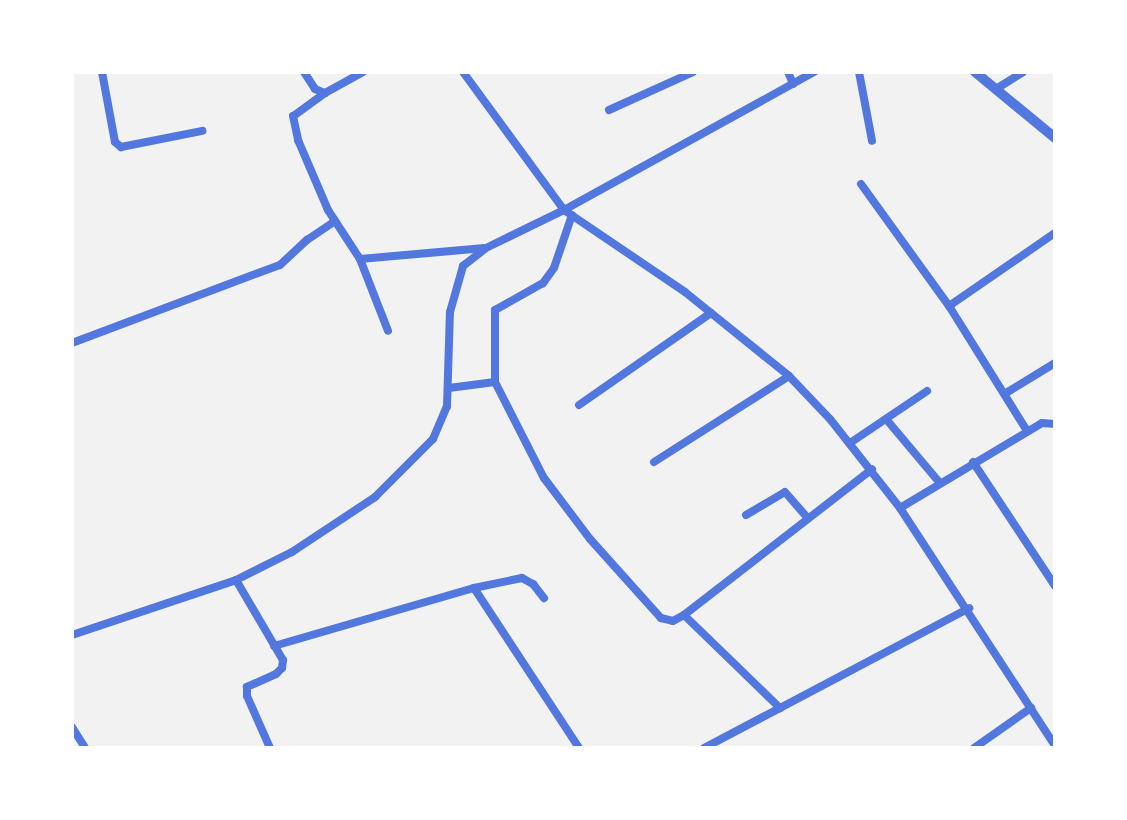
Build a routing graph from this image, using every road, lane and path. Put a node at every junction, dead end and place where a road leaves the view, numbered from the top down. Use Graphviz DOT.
graph roads {
  1 [pos="102,72"];
  2 [pos="304,72"];
  3 [pos="363,72"];
  4 [pos="463,72"];
  5 [pos="693,72"];
  6 [pos="788,72"];
  7 [pos="814,72"];
  8 [pos="859,72"];
  9 [pos="975,72"];
  10 [pos="1023,72"];
  11 [pos="793,84"];
  12 [pos="996,89"];
  13 [pos="325,93"];
  14 [pos="609,110"];
  15 [pos="202,131"];
  16 [pos="1055,138"];
  17 [pos="872,141"];
  18 [pos="861,184"];
  19 [pos="568,212"];
  20 [pos="335,221"];
  21 [pos="1055,233"];
  22 [pos="486,248"];
  23 [pos="360,259"];
  24 [pos="949,306"];
  25 [pos="711,313"];
  26 [pos="388,331"];
  27 [pos="72,343"];
  28 [pos="1055,363"];
  29 [pos="789,376"];
  30 [pos="495,382"];
  31 [pos="449,388"];
  32 [pos="927,391"];
  33 [pos="1006,393"];
  34 [pos="579,405"];
  35 [pos="886,419"];
  36 [pos="1055,424"];
  37 [pos="1027,431"];
  38 [pos="850,443"];
  39 [pos="654,462"];
  40 [pos="973,462"];
  41 [pos="872,469"];
  42 [pos="939,482"];
  43 [pos="900,508"];
  44 [pos="746,515"];
  45 [pos="807,517"];
  46 [pos="236,580"];
  47 [pos="1055,586"];
  48 [pos="474,588"];
  49 [pos="544,598"];
  50 [pos="969,608"];
  51 [pos="684,615"];
  52 [pos="72,635"];
  53 [pos="274,646"];
  54 [pos="780,708"];
  55 [pos="1031,708"];
  56 [pos="72,727"];
  57 [pos="1055,746"];
  58 [pos="85,748"];
  59 [pos="270,748"];
  60 [pos="579,748"];
  61 [pos="704,748"];
  62 [pos="974,748"];
  1 -- 15 [label="street"];
  2 -- 13 [label="street"];
  3 -- 13 [label="street"];
  4 -- 19 [label="street"];
  5 -- 14 [label="street"];
  6 -- 11 [label="street"];
  7 -- 11 [label="street"];
  8 -- 17 [label="street"];
  9 -- 12 [label="street"];
  10 -- 12 [label="street"];
  11 -- 19 [label="street"];
  12 -- 16 [label="street"];
  13 -- 20 [label="street"];
  18 -- 24 [label="street"];
  19 -- 22 [label="street"];
  19 -- 25 [label="street"];
  19 -- 30 [label="street"];
  20 -- 23 [label="street"];
  20 -- 27 [label="street"];
  21 -- 24 [label="street"];
  22 -- 23 [label="street"];
  22 -- 31 [label="street"];
  23 -- 26 [label="street"];
  24 -- 33 [label="street"];
  25 -- 29 [label="street"];
  25 -- 34 [label="street"];
  28 -- 33 [label="street"];
  29 -- 38 [label="street"];
  29 -- 39 [label="street"];
  30 -- 31 [label="street"];
  30 -- 51 [label="street"];
  31 -- 46 [label="street"];
  32 -- 35 [label="street"];
  33 -- 37 [label="street"];
  35 -- 38 [label="street"];
  35 -- 42 [label="street"];
  36 -- 37 [label="street"];
  37 -- 40 [label="street"];
  38 -- 41 [label="street"];
  40 -- 42 [label="street"];
  40 -- 47 [label="street"];
  41 -- 43 [label="street"];
  41 -- 45 [label="street"];
  42 -- 43 [label="street"];
  43 -- 50 [label="street"];
  44 -- 45 [label="street"];
  45 -- 51 [label="street"];
  46 -- 52 [label="street"];
  46 -- 53 [label="street"];
  48 -- 49 [label="street"];
  48 -- 53 [label="street"];
  48 -- 60 [label="street"];
  50 -- 54 [label="street"];
  50 -- 55 [label="street"];
  51 -- 54 [label="street"];
  53 -- 59 [label="street"];
  54 -- 61 [label="street"];
  55 -- 57 [label="street"];
  55 -- 62 [label="street"];
  56 -- 58 [label="street"];
}
